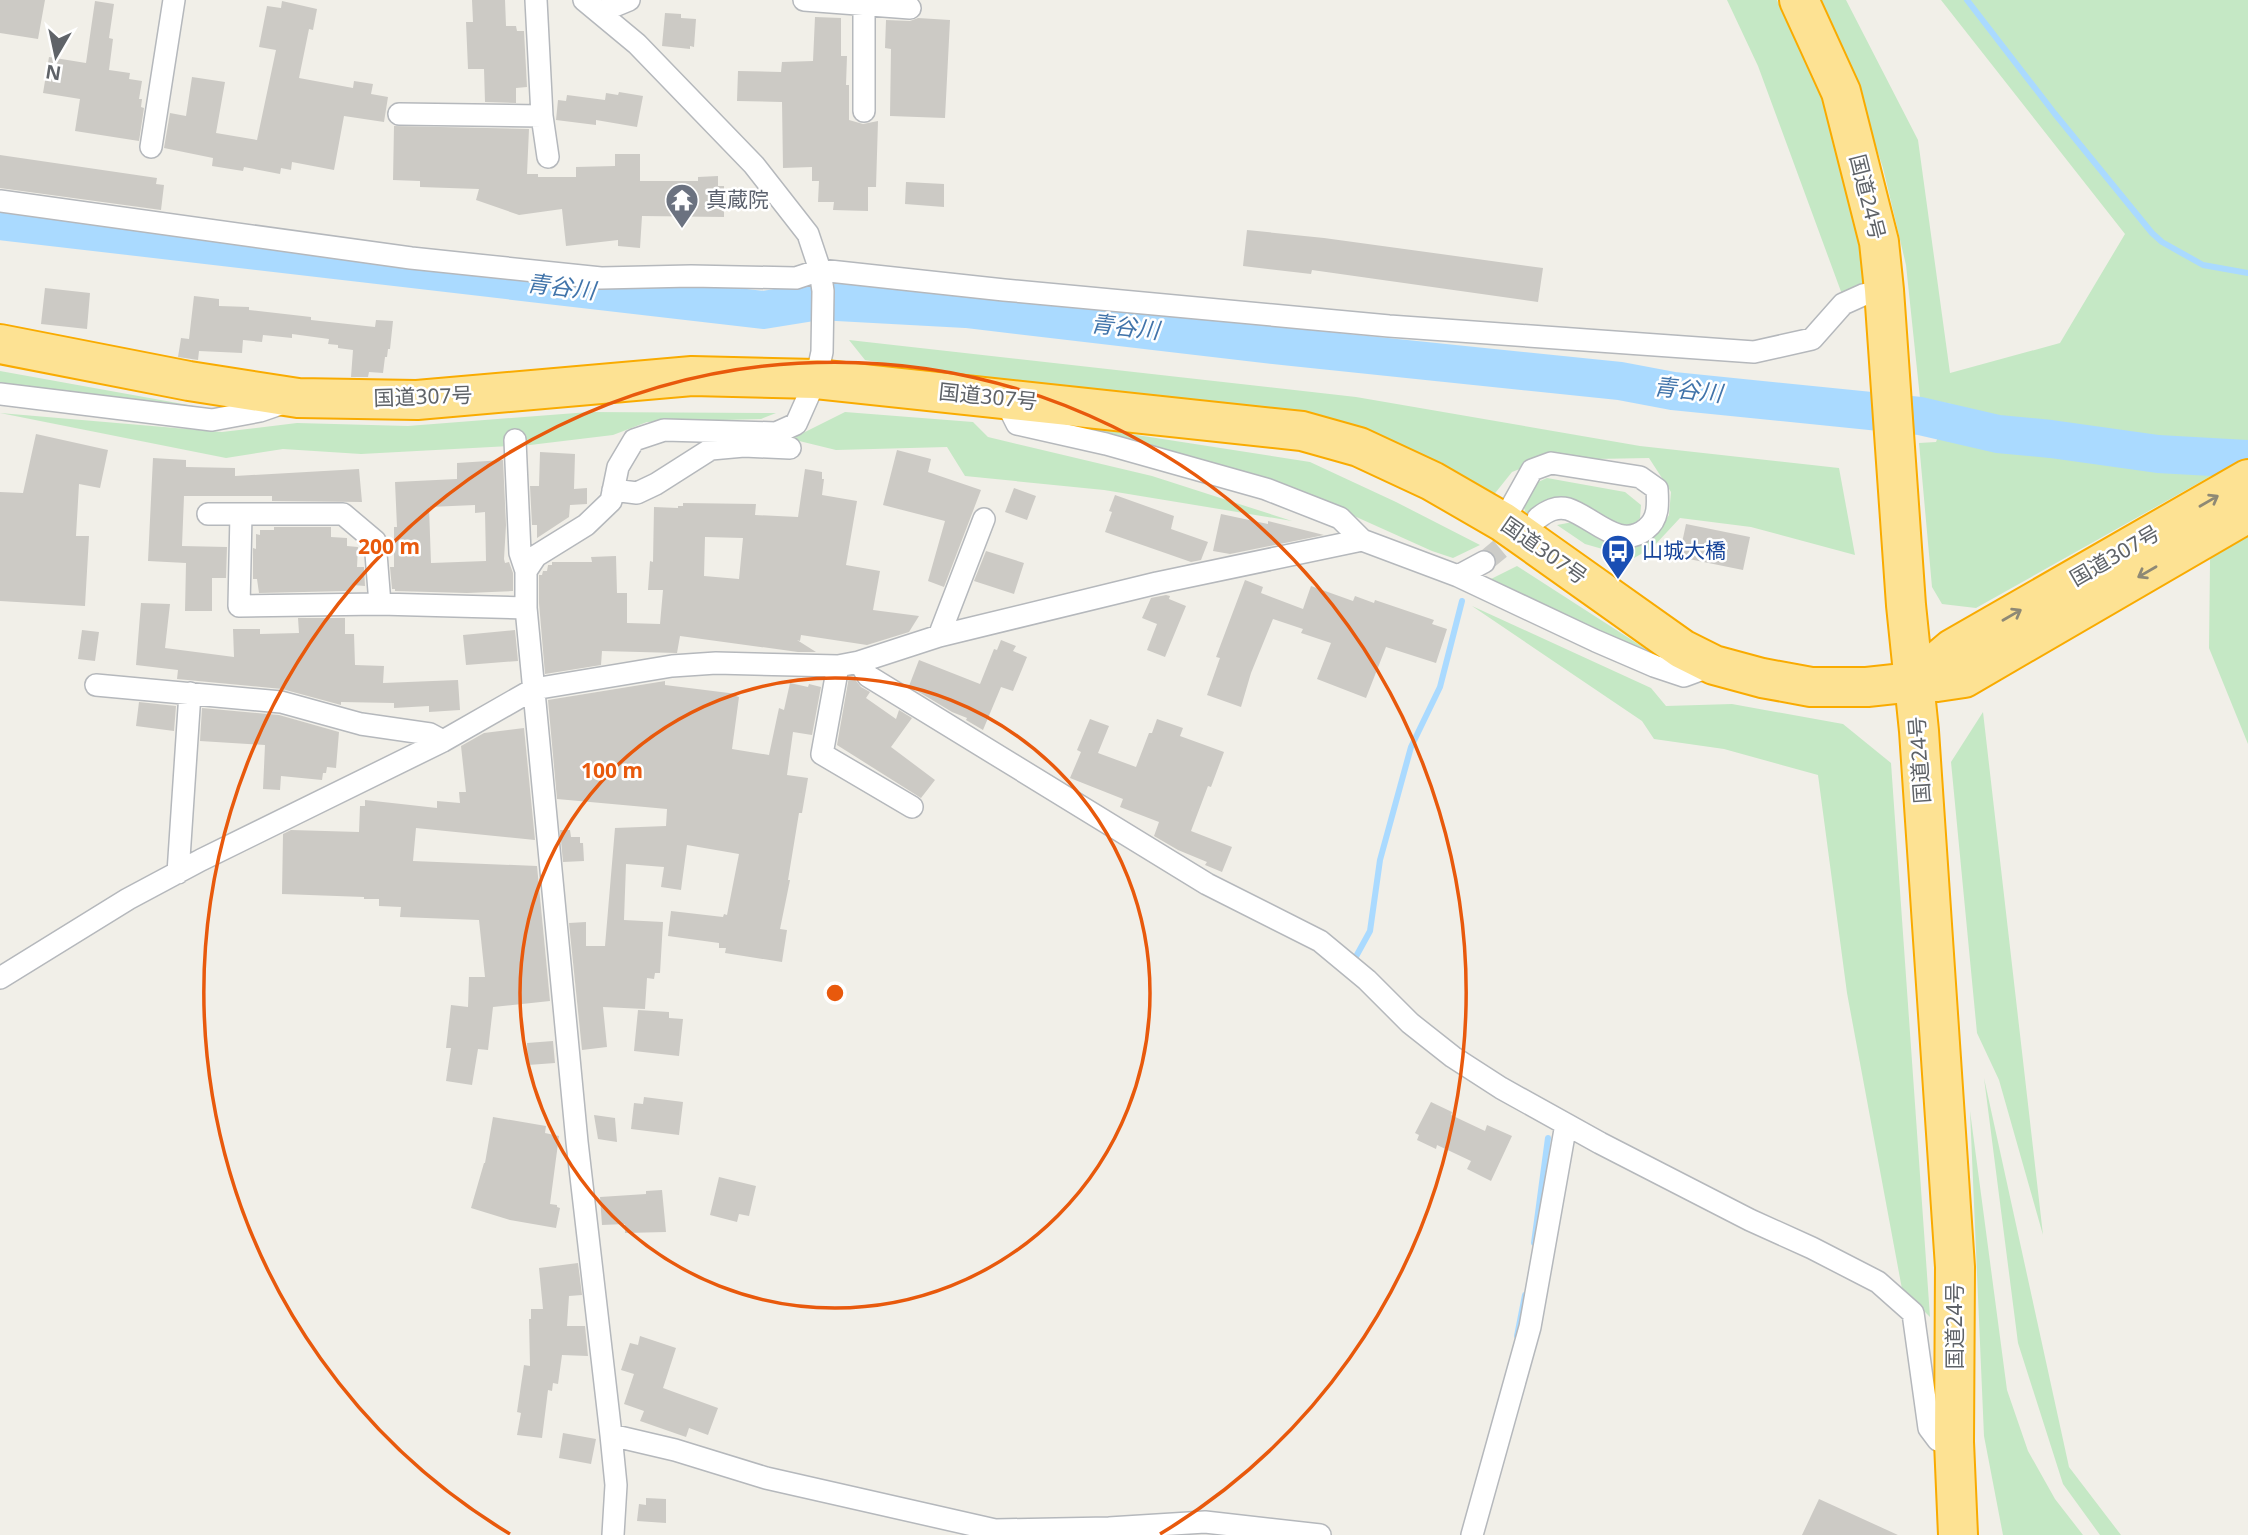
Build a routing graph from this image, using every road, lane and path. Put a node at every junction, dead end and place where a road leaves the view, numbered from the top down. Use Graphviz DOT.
graph roads {
  1 [pos="174,0"];
  2 [pos="536,0"];
  3 [pos="629,0"];
  4 [pos="804,0"];
  5 [pos="1799,0"];
  6 [pos="864,4"];
  7 [pos="592,6"];
  8 [pos="910,8"];
  9 [pos="864,111"];
  10 [pos="399,114"];
  11 [pos="542,116"];
  12 [pos="151,147"];
  13 [pos="548,157"];
  14 [pos="0,201"];
  15 [pos="820,270"];
  16 [pos="1884,290"];
  17 [pos="0,344"];
  18 [pos="819,365"];
  19 [pos="0,394"];
  20 [pos="298,398"];
  21 [pos="1001,399"];
  22 [pos="515,440"];
  23 [pos="790,448"];
  24 [pos="2248,479"];
  25 [pos="613,490"];
  26 [pos="2248,513"];
  27 [pos="208,514"];
  28 [pos="242,514"];
  29 [pos="984,519"];
  30 [pos="1520,520"];
  31 [pos="1362,540"];
  32 [pos="1484,562"];
  33 [pos="526,570"];
  34 [pos="1458,576"];
  35 [pos="380,604"];
  36 [pos="526,608"];
  37 [pos="939,636"];
  38 [pos="859,662"];
  39 [pos="1958,663"];
  40 [pos="1714,665"];
  41 [pos="838,666"];
  42 [pos="1913,681"];
  43 [pos="96,685"];
  44 [pos="534,689"];
  45 [pos="190,693"];
  46 [pos="443,741"];
  47 [pos="912,807"];
  48 [pos="178,873"];
  49 [pos="0,978"];
  50 [pos="1566,1124"];
  51 [pos="611,1435"];
  52 [pos="1954,1442"];
  53 [pos="613,1535"];
  54 [pos="1320,1535"];
  55 [pos="1472,1535"];
  56 [pos="1958,1535"];
  1 -- 12 [label="street"];
  2 -- 11 [label="street"];
  3 -- 7 [label="street"];
  4 -- 6 [label="street"];
  5 -- 16 [label="highway, 国道24号"];
  6 -- 8 [label="street"];
  6 -- 9 [label="street"];
  7 -- 15 [label="street"];
  10 -- 11 [label="street"];
  11 -- 13 [label="street"];
  14 -- 15 [label="street"];
  15 -- 16 [label="street"];
  15 -- 18 [label="street"];
  16 -- 42 [label="highway, 国道24号"];
  17 -- 20 [label="highway, 国道307号"];
  18 -- 20 [label="highway, 国道307号"];
  18 -- 21 [label="highway, 国道307号"];
  18 -- 25 [label="street"];
  19 -- 20 [label="street"];
  21 -- 30 [label="highway, 国道307号"];
  21 -- 31 [label="street"];
  22 -- 33 [label="street"];
  23 -- 25 [label="street"];
  39 -- 24 [label="highway, 国道307号, one-way"];
  25 -- 33 [label="street"];
  26 -- 39 [label="highway, 国道307号, one-way"];
  27 -- 28 [label="street"];
  28 -- 35 [label="street"];
  28 -- 35 [label="street"];
  29 -- 37 [label="street"];
  30 -- 30 [label="street"];
  30 -- 40 [label="highway, 国道307号"];
  31 -- 34 [label="street"];
  31 -- 37 [label="street"];
  32 -- 34 [label="street"];
  33 -- 36 [label="street"];
  34 -- 40 [label="street"];
  35 -- 36 [label="street"];
  36 -- 44 [label="street"];
  37 -- 38 [label="street"];
  38 -- 41 [label="street"];
  38 -- 50 [label="street"];
  39 -- 42 [label="highway, 国道307号"];
  40 -- 42 [label="highway, 国道307号"];
  41 -- 44 [label="street"];
  41 -- 47 [label="street"];
  42 -- 52 [label="highway, 国道24号"];
  43 -- 45 [label="street"];
  44 -- 46 [label="street"];
  44 -- 51 [label="street"];
  45 -- 46 [label="street"];
  45 -- 48 [label="street"];
  46 -- 48 [label="street"];
  48 -- 49 [label="street"];
  50 -- 52 [label="street"];
  50 -- 55 [label="street"];
  51 -- 53 [label="street"];
  51 -- 54 [label="street"];
  52 -- 56 [label="highway, 国道24号"];
}
